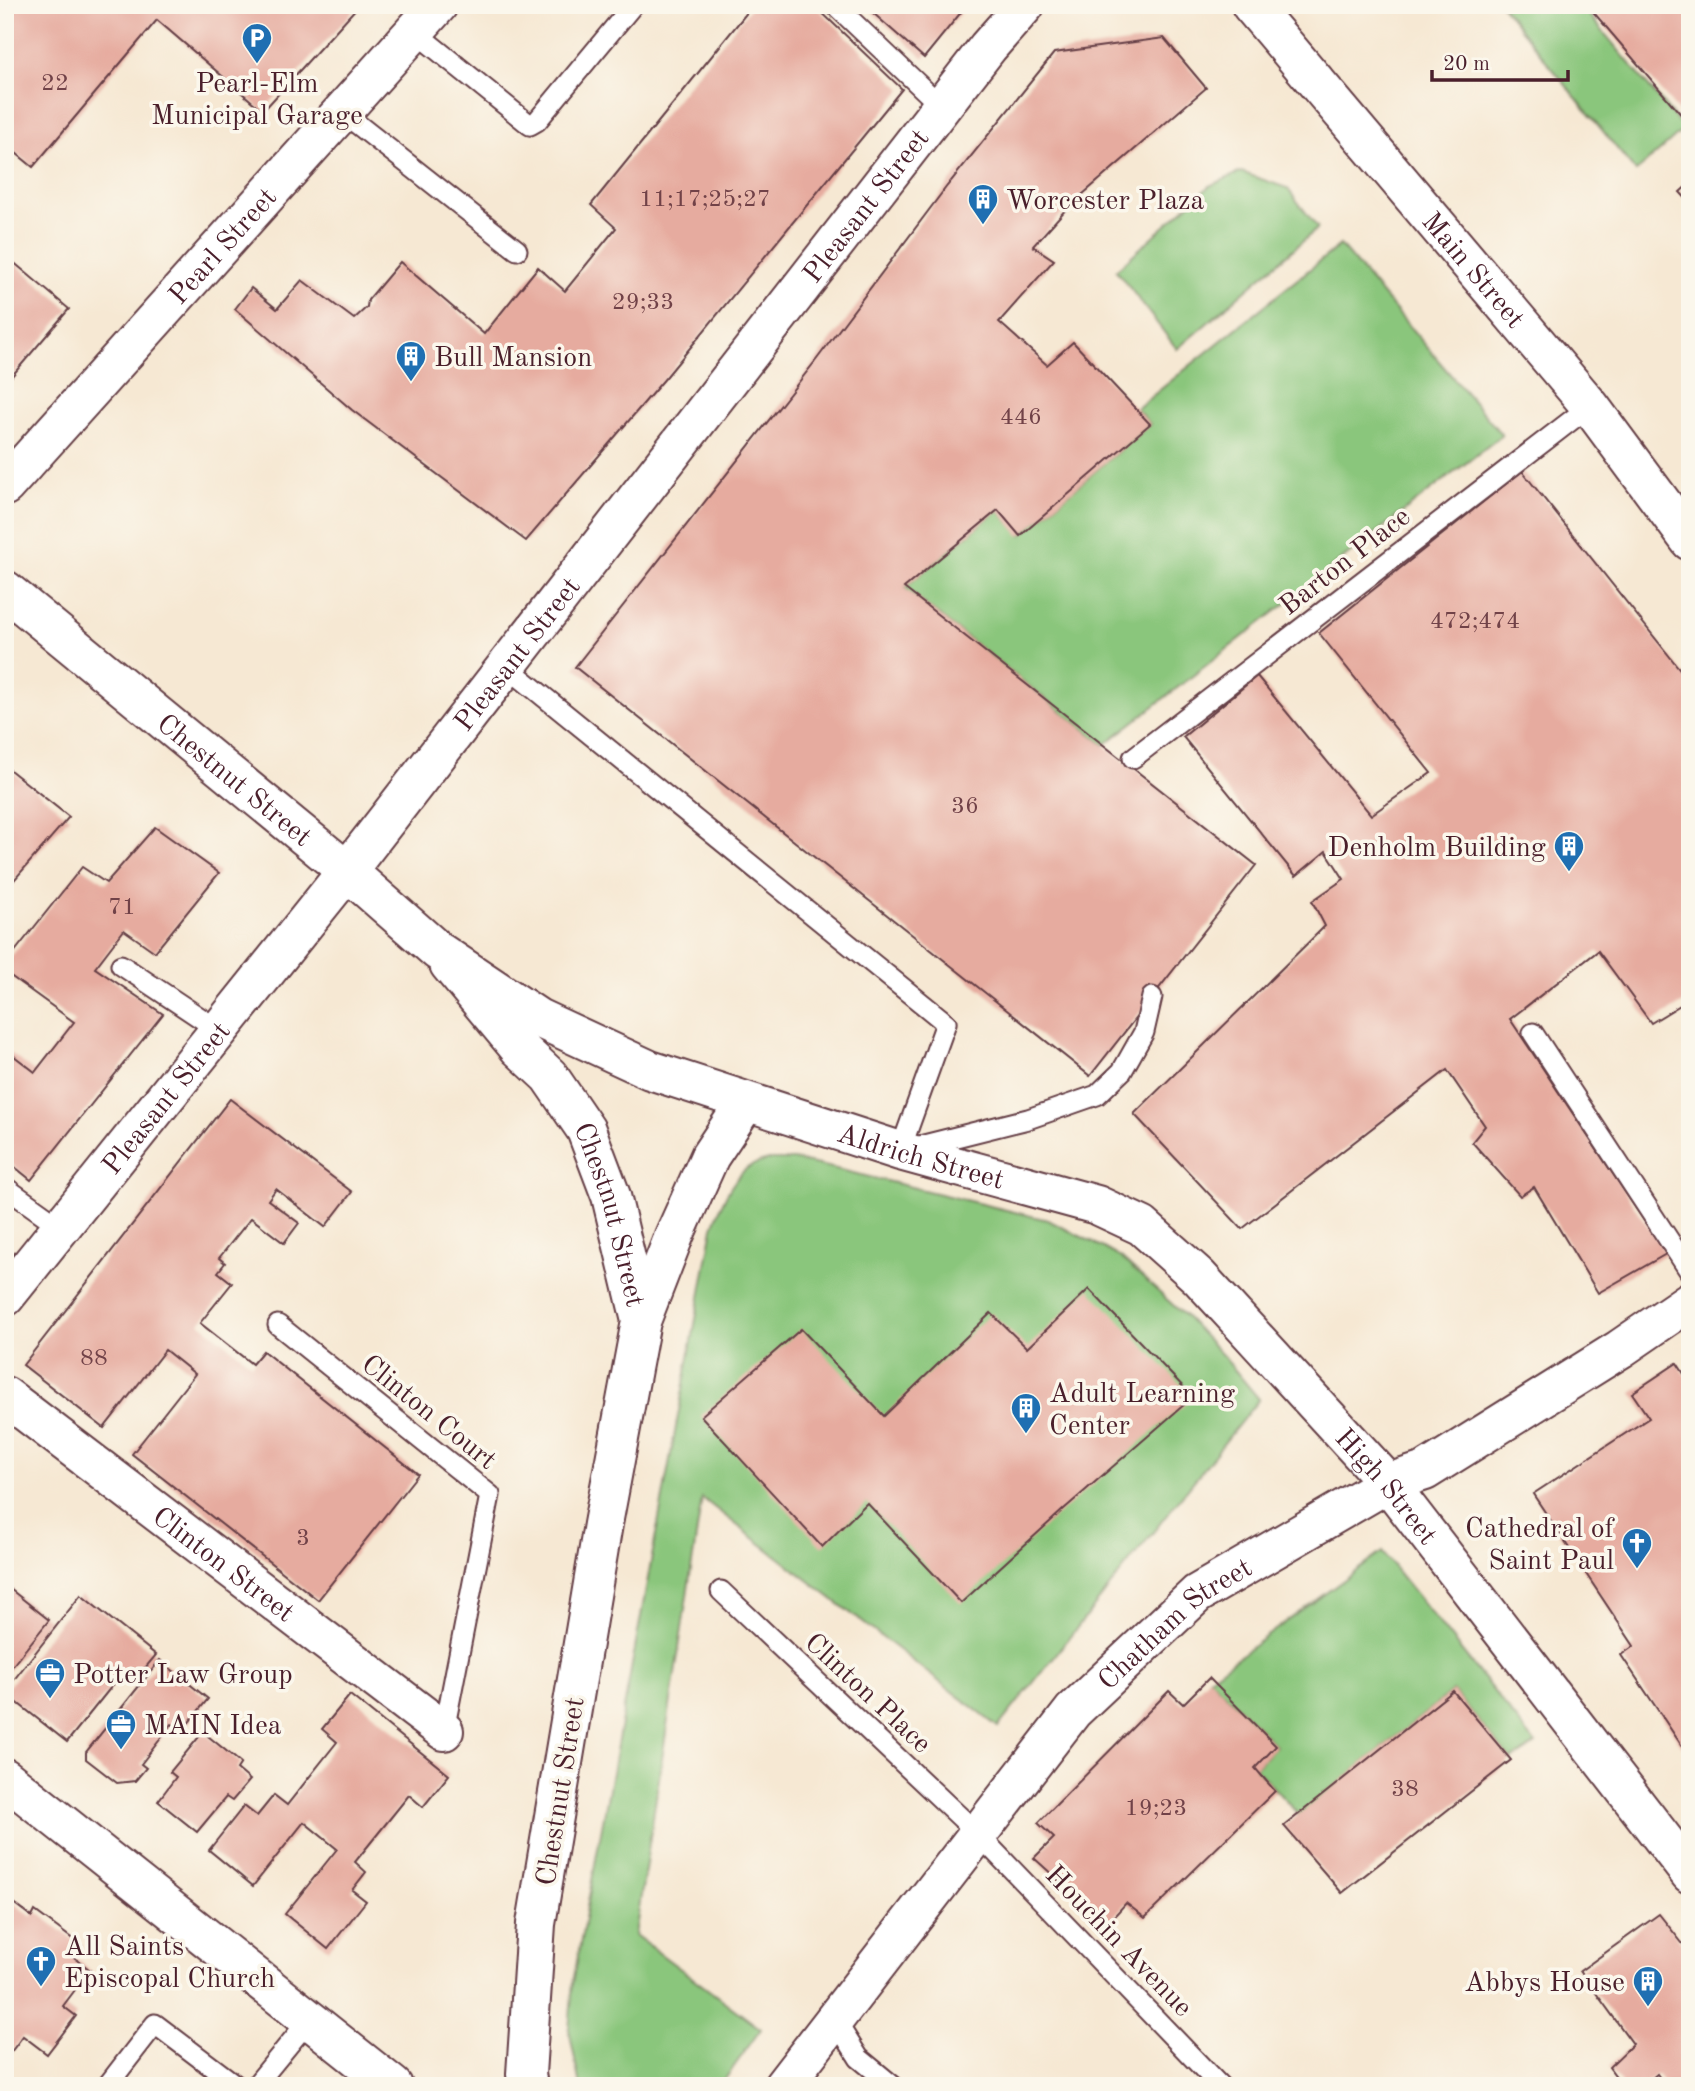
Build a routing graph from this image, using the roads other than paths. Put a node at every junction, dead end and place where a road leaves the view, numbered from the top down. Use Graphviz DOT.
graph roads {
  1 [pos="633,5"];
  2 [pos="835,5"];
  3 [pos="1025,5"];
  4 [pos="1251,5"];
  5 [pos="426,18"];
  6 [pos="942,107"];
  7 [pos="342,112"];
  8 [pos="517,250"];
  9 [pos="1590,406"];
  10 [pos="5,486"];
  11 [pos="1690,541"];
  12 [pos="5,590"];
  13 [pos="506,666"];
  14 [pos="1133,758"];
  15 [pos="347,871"];
  16 [pos="438,951"];
  17 [pos="121,965"];
  18 [pos="1152,997"];
  19 [pos="220,1031"];
  20 [pos="1533,1033"];
  21 [pos="746,1102"];
  22 [pos="900,1150"];
  23 [pos="5,1188"];
  24 [pos="1097,1205"];
  25 [pos="61,1227"];
  26 [pos="1690,1272"];
  27 [pos="5,1297"];
  28 [pos="1690,1301"];
  29 [pos="642,1321"];
  30 [pos="278,1325"];
  31 [pos="5,1396"];
  32 [pos="1388,1483"];
  33 [pos="721,1591"];
  34 [pos="444,1731"];
  35 [pos="5,1778"];
  36 [pos="978,1834"];
  37 [pos="1690,1874"];
  38 [pos="309,2020"];
  39 [pos="835,2020"];
  40 [pos="107,2086"];
  41 [pos="237,2086"];
  42 [pos="255,2086"];
  43 [pos="393,2086"];
  44 [pos="528,2086"];
  45 [pos="783,2086"];
  46 [pos="893,2086"];
  47 [pos="1220,2086"];
  1 -- 5 [label="lane"];
  2 -- 6 [label="lane"];
  3 -- 6 [label="main road, Pleasant Street"];
  4 -- 9 [label="main road, Main Street"];
  5 -- 7 [label="main road, Pearl Street"];
  6 -- 13 [label="main road, Pleasant Street"];
  7 -- 8 [label="lane"];
  7 -- 10 [label="main road, Pearl Street"];
  9 -- 11 [label="main road, Main Street"];
  9 -- 14 [label="lane, Barton Place"];
  12 -- 15 [label="main road, Chestnut Street"];
  13 -- 15 [label="main road, Pleasant Street"];
  13 -- 22 [label="lane"];
  15 -- 16 [label="main road, Chestnut Street"];
  15 -- 19 [label="main road, Pleasant Street"];
  16 -- 21 [label="main road, Aldrich Street"];
  16 -- 29 [label="main road, Chestnut Street"];
  17 -- 19 [label="lane"];
  18 -- 22 [label="lane"];
  19 -- 25 [label="main road, Pleasant Street"];
  20 -- 26 [label="lane"];
  21 -- 22 [label="main road, Aldrich Street"];
  21 -- 29 [label="main road"];
  22 -- 24 [label="main road, Aldrich Street"];
  23 -- 25 [label="lane"];
  24 -- 32 [label="main road, High Street"];
  25 -- 27 [label="main road, Pleasant Street"];
  28 -- 32 [label="main road, Chatham Street"];
  29 -- 44 [label="main road, Chestnut Street"];
  30 -- 34 [label="lane, Clinton Court"];
  31 -- 34 [label="main road, Clinton Street"];
  32 -- 36 [label="main road, Chatham Street"];
  32 -- 37 [label="main road, High Street"];
  33 -- 36 [label="lane, Clinton Place"];
  35 -- 38 [label="main road"];
  36 -- 39 [label="main road, Chatham Street"];
  36 -- 47 [label="lane, Houchin Avenue"];
  38 -- 42 [label="lane"];
  38 -- 43 [label="main road"];
  39 -- 45 [label="main road, Chatham Street"];
  39 -- 46 [label="lane"];
  40 -- 41 [label="lane"];
}
